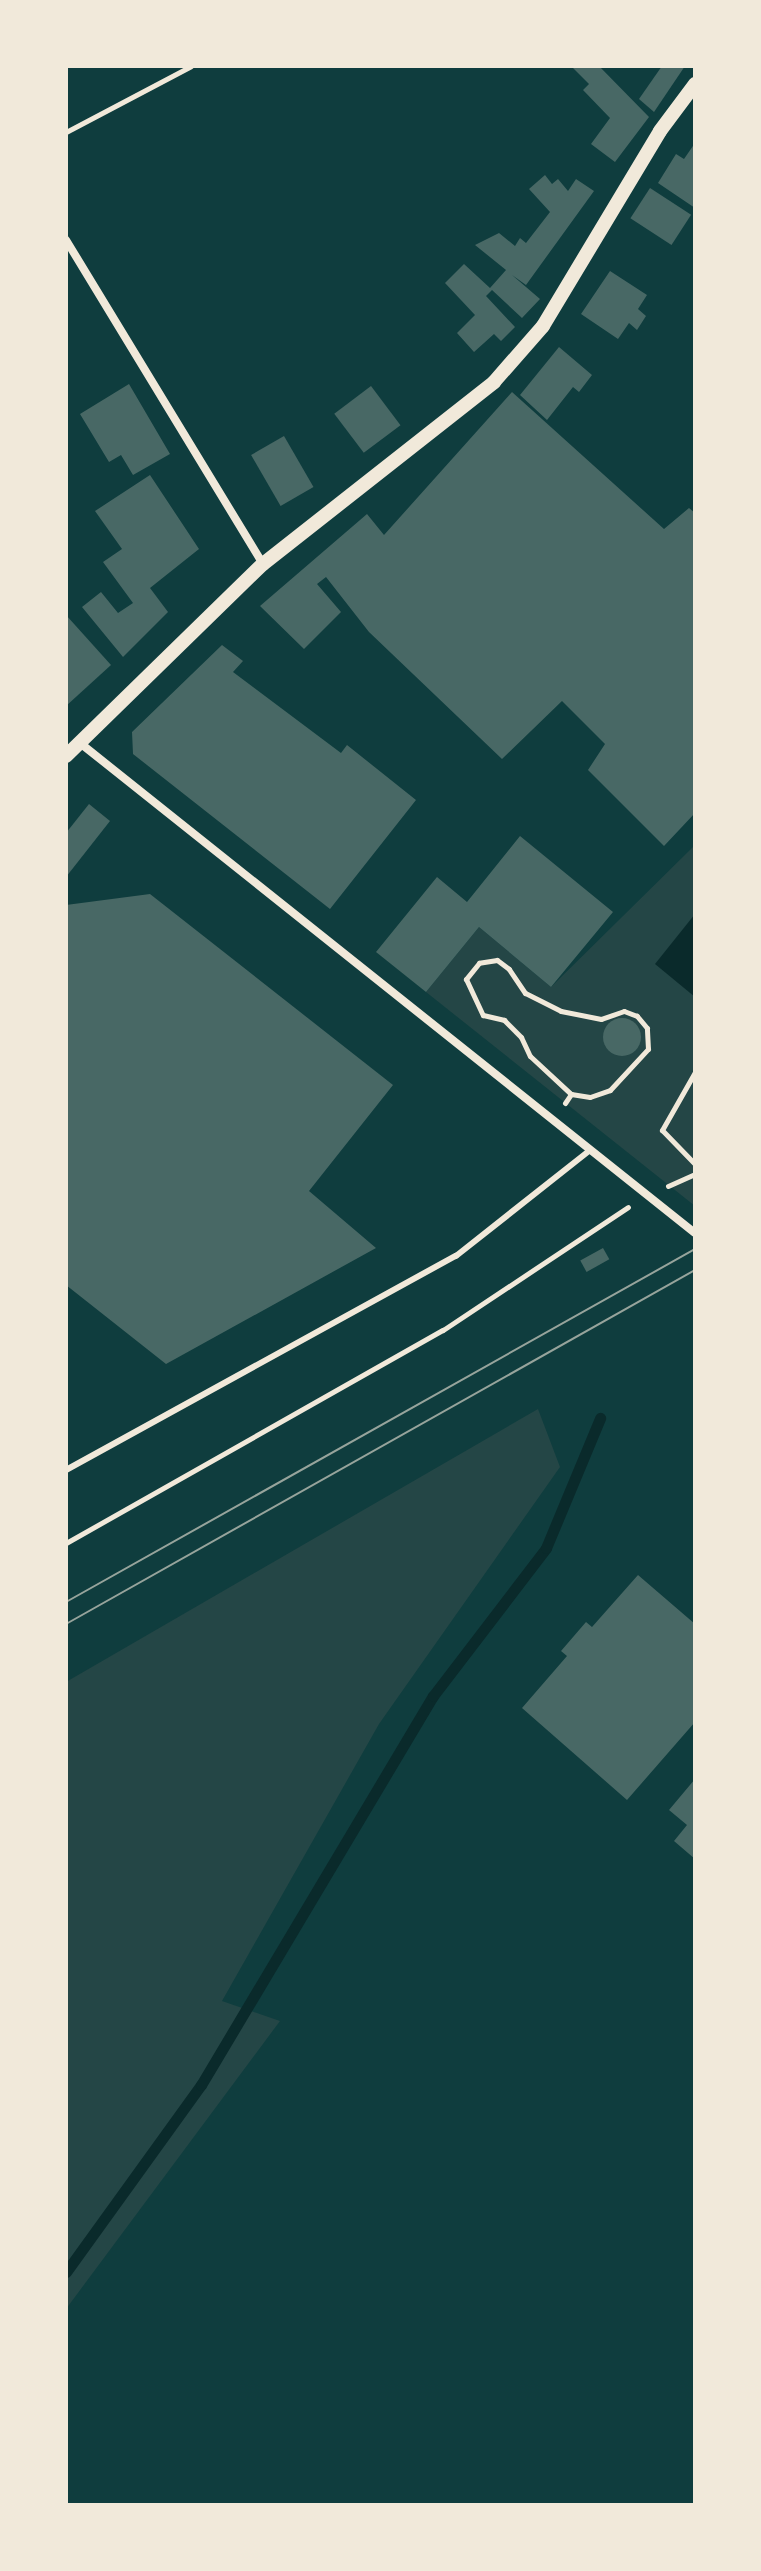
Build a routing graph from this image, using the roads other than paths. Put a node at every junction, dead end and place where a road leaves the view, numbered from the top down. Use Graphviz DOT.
graph roads {
  1 [pos="695,84"];
  2 [pos="66,240"];
  3 [pos="263,564"];
  4 [pos="80,743"];
  5 [pos="66,756"];
  6 [pos="590,1150"];
  7 [pos="695,1233"];
  8 [pos="66,1470"];
  1 -- 3 [label="street"];
  2 -- 3 [label="street"];
  3 -- 4 [label="street"];
  4 -- 5 [label="street"];
  4 -- 6 [label="street"];
  6 -- 7 [label="street"];
  6 -- 8 [label="lane"];
}
